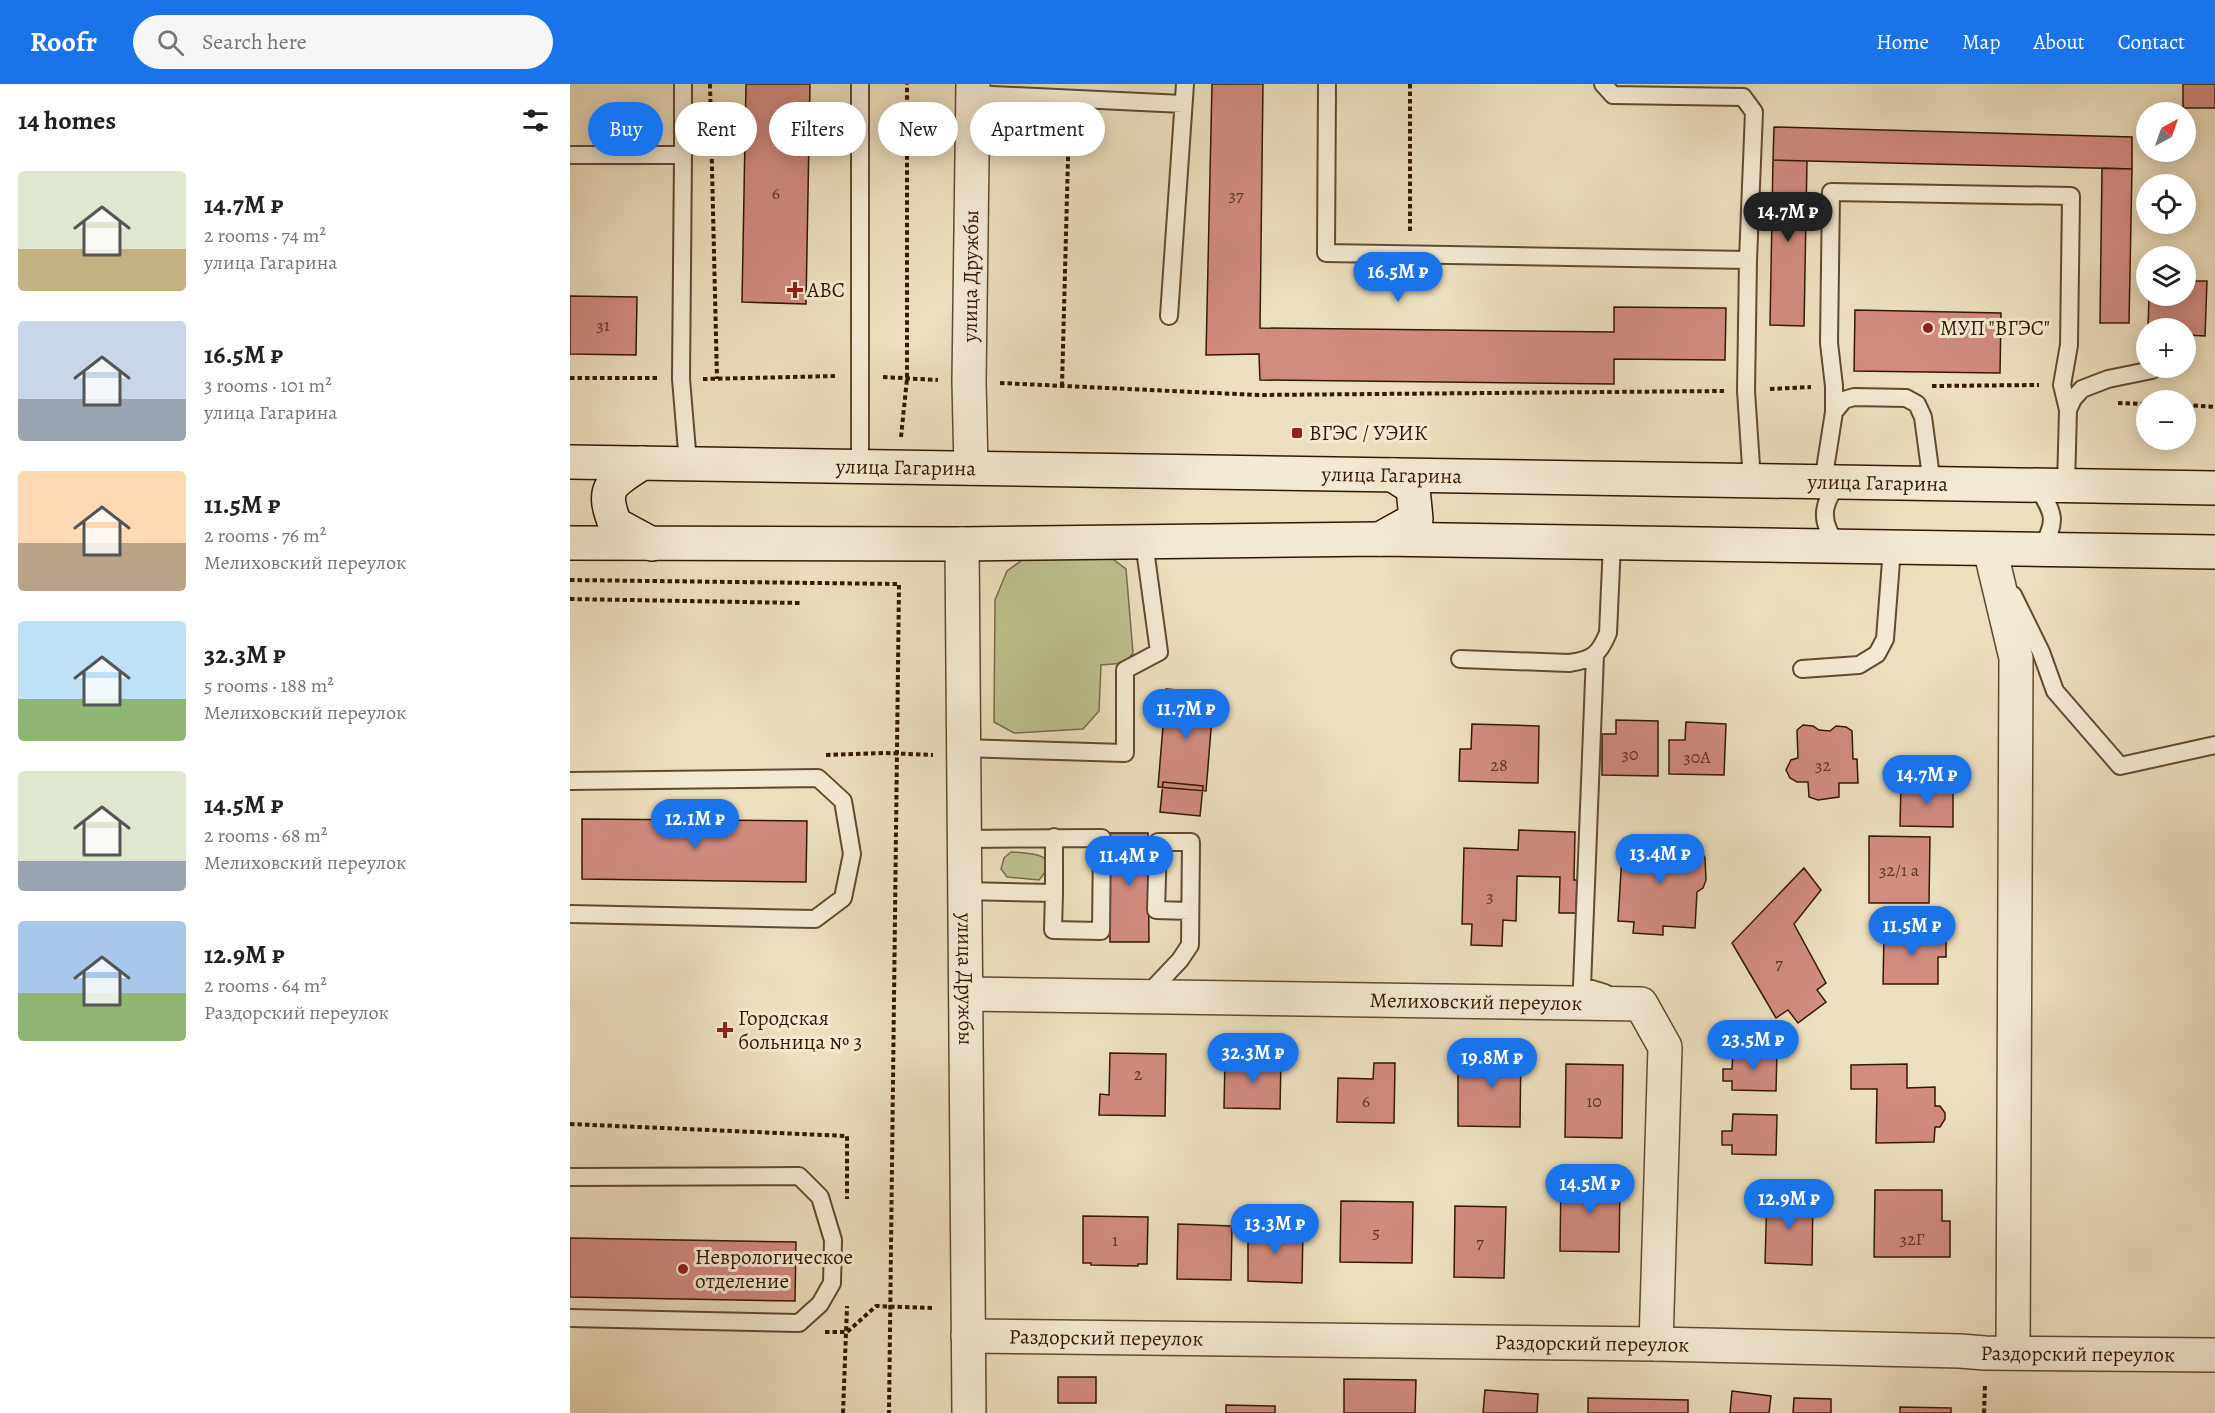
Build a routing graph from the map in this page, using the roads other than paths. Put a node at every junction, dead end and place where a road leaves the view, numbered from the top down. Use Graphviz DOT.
graph roads {
  1 [pos="683,84"];
  2 [pos="860,84"];
  3 [pos="1185,84"];
  4 [pos="1328,84"];
  5 [pos="1602,84"];
  6 [pos="973,89"];
  7 [pos="683,102"];
  8 [pos="1184,104"];
  9 [pos="570,155"];
  10 [pos="675,155"];
  11 [pos="683,156"];
  12 [pos="1748,260"];
  13 [pos="1169,316"];
  14 [pos="2136,373"];
  15 [pos="2068,410"];
  16 [pos="1833,412"];
  17 [pos="570,462"];
  18 [pos="642,463"];
  19 [pos="688,463"];
  20 [pos="860,466"];
  21 [pos="971,468"];
  22 [pos="1394,475"];
  23 [pos="1752,481"];
  24 [pos="1832,482"];
  25 [pos="1932,484"];
  26 [pos="2051,486"];
  27 [pos="2215,488"];
  28 [pos="1380,539"];
  29 [pos="1144,542"];
  30 [pos="570,543"];
  31 [pos="1612,543"];
  32 [pos="653,544"];
  33 [pos="962,544"];
  34 [pos="1839,546"];
  35 [pos="1892,548"];
  36 [pos="1990,549"];
  37 [pos="2041,549"];
  38 [pos="2215,552"];
  39 [pos="1595,655"];
  40 [pos="1460,659"];
  41 [pos="1802,669"];
  42 [pos="2215,745"];
  43 [pos="963,752"];
  44 [pos="570,781"];
  45 [pos="1054,837"];
  46 [pos="964,839"];
  47 [pos="964,891"];
  48 [pos="1054,892"];
  49 [pos="1190,911"];
  50 [pos="570,914"];
  51 [pos="966,994"];
  52 [pos="1146,997"];
  53 [pos="1641,1004"];
  54 [pos="570,1177"];
  55 [pos="570,1318"];
  56 [pos="968,1336"];
  57 [pos="1656,1344"];
  58 [pos="2013,1353"];
  59 [pos="2215,1355"];
  60 [pos="969,1413"];
  1 -- 7 [label="lane"];
  2 -- 20 [label="lane"];
  3 -- 8 [label="lane"];
  4 -- 12 [label="lane"];
  5 -- 12 [label="lane"];
  6 -- 8 [label="lane"];
  6 -- 21 [label="street, улица Дружбы"];
  8 -- 13 [label="lane"];
  9 -- 10 [label="lane"];
  11 -- 19 [label="lane"];
  12 -- 23 [label="lane"];
  14 -- 15 [label="lane"];
  15 -- 16 [label="lane"];
  15 -- 26 [label="lane"];
  16 -- 24 [label="lane"];
  16 -- 25 [label="lane"];
  17 -- 18 [label="street, улица Гагарина"];
  18 -- 19 [label="street, улица Гагарина"];
  18 -- 32 [label="street"];
  19 -- 20 [label="street, улица Гагарина"];
  20 -- 21 [label="street, улица Гагарина"];
  21 -- 22 [label="street, улица Гагарина"];
  22 -- 23 [label="street, улица Гагарина"];
  22 -- 28 [label="street"];
  23 -- 24 [label="street, улица Гагарина"];
  24 -- 25 [label="street, улица Гагарина"];
  24 -- 34 [label="lane"];
  25 -- 26 [label="street, улица Гагарина"];
  26 -- 27 [label="street, улица Гагарина"];
  26 -- 37 [label="lane"];
  28 -- 29 [label="street"];
  28 -- 31 [label="street"];
  29 -- 33 [label="street"];
  29 -- 43 [label="lane"];
  30 -- 32 [label="street"];
  31 -- 34 [label="street"];
  31 -- 39 [label="lane"];
  32 -- 33 [label="street"];
  33 -- 43 [label="street, улица Дружбы"];
  34 -- 35 [label="street"];
  35 -- 36 [label="street"];
  35 -- 41 [label="lane"];
  36 -- 37 [label="street"];
  36 -- 42 [label="lane"];
  36 -- 58 [label="street"];
  37 -- 38 [label="street"];
  39 -- 40 [label="lane"];
  39 -- 53 [label="lane"];
  43 -- 46 [label="street, улица Дружбы"];
  44 -- 50 [label="lane"];
  45 -- 46 [label="lane"];
  45 -- 48 [label="lane"];
  45 -- 48 [label="lane"];
  46 -- 47 [label="street, улица Дружбы"];
  47 -- 48 [label="lane"];
  47 -- 51 [label="street, улица Дружбы"];
  49 -- 52 [label="lane"];
  51 -- 52 [label="street, Мелиховский переулок"];
  51 -- 56 [label="street, улица Дружбы"];
  52 -- 53 [label="street, Мелиховский переулок"];
  53 -- 57 [label="street"];
  54 -- 55 [label="lane"];
  56 -- 57 [label="street, Раздорский переулок"];
  56 -- 60 [label="street, улица Дружбы"];
  57 -- 58 [label="street, Раздорский переулок"];
  58 -- 59 [label="street, Раздорский переулок"];
}
